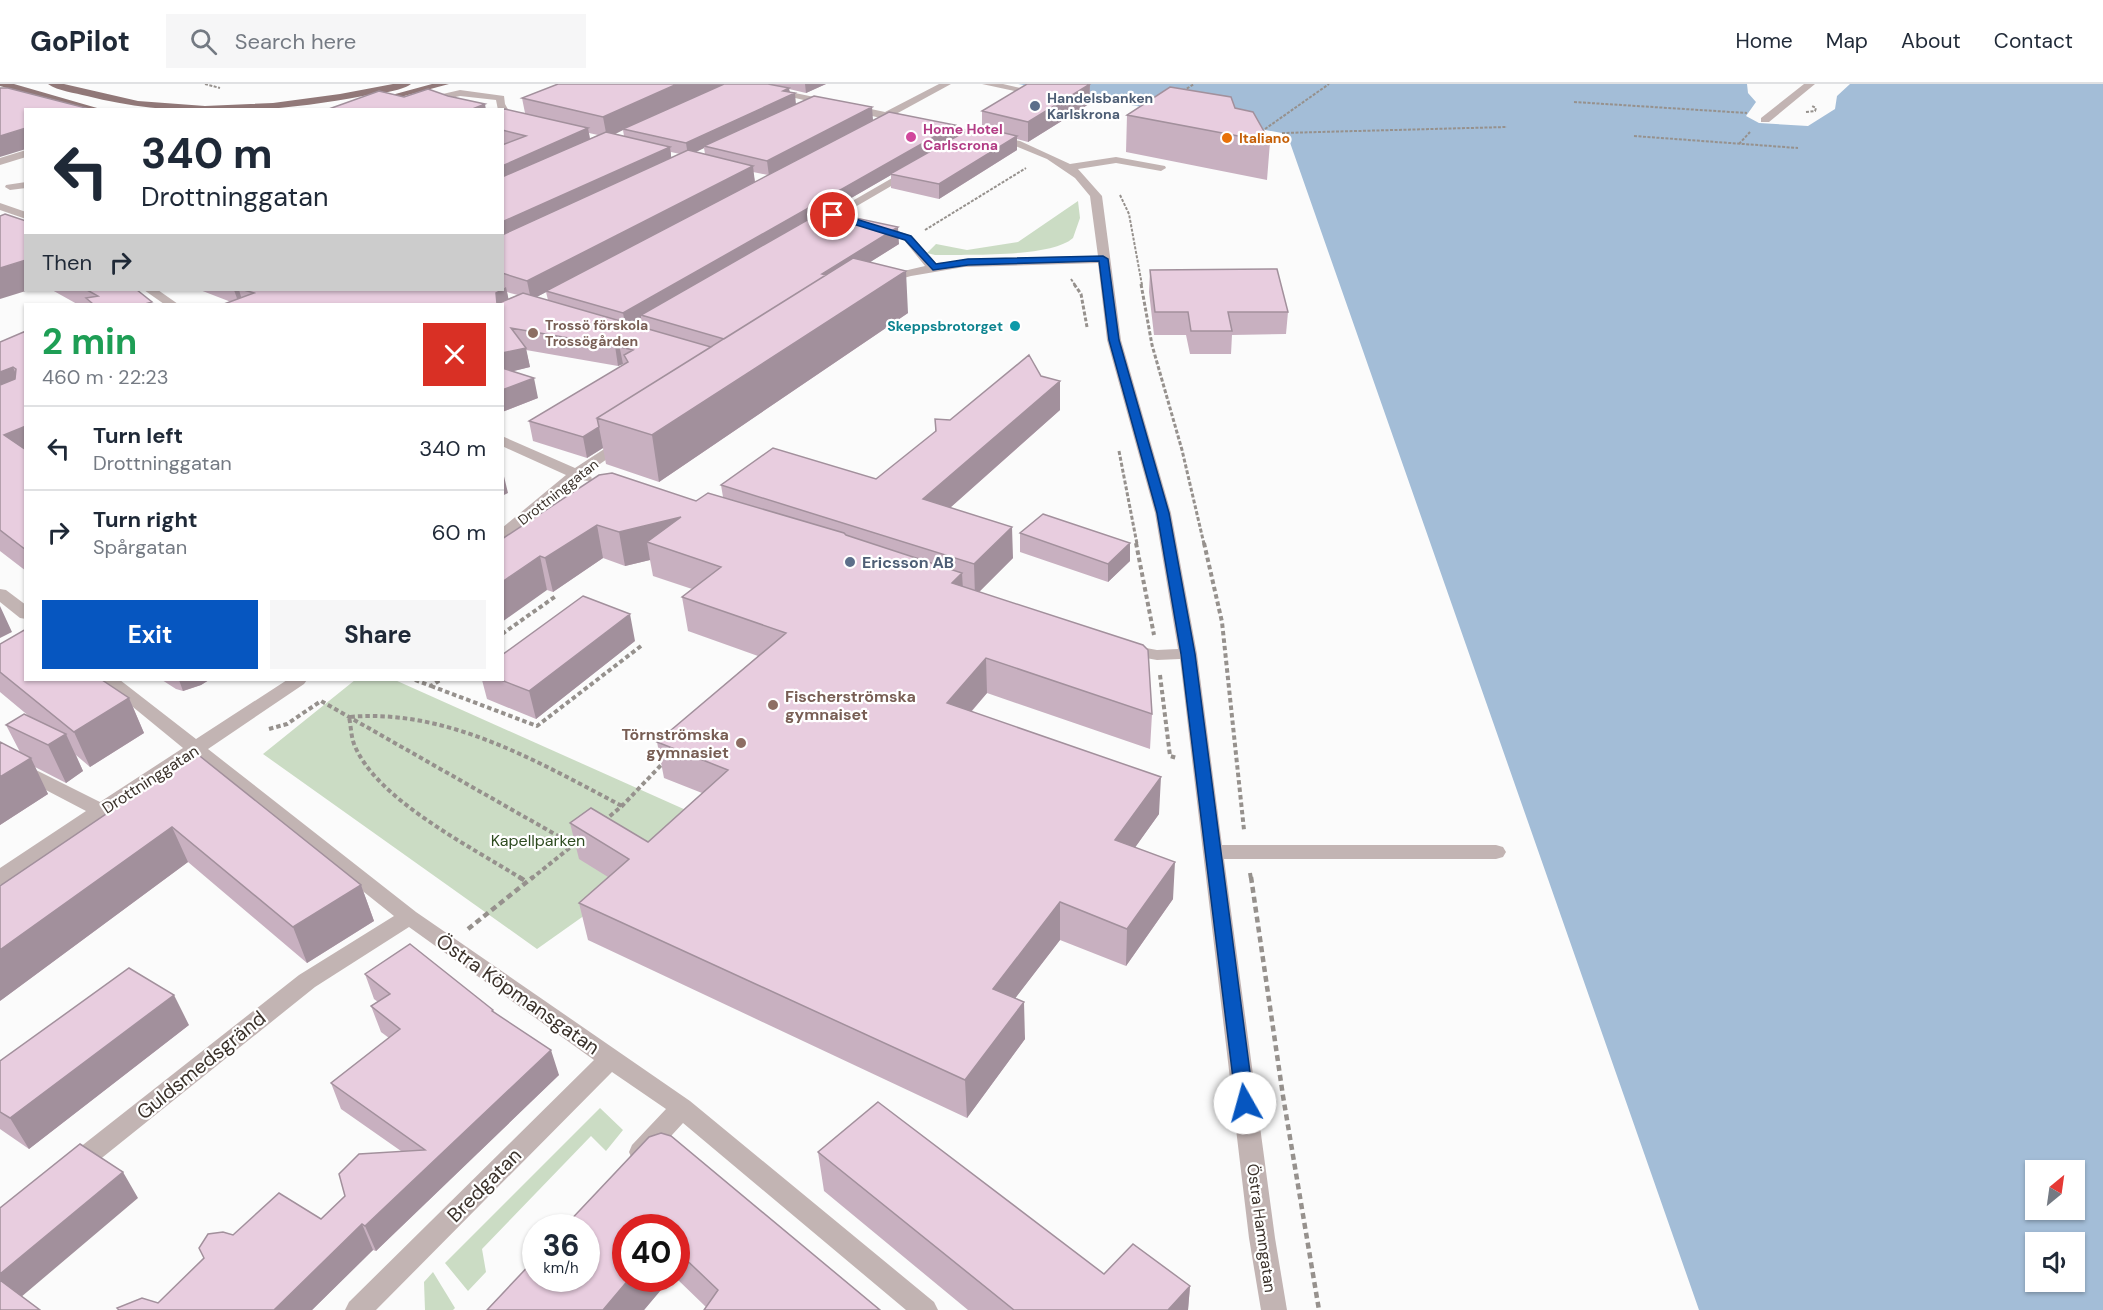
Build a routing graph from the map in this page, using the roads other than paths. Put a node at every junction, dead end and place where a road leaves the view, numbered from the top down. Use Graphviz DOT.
graph roads {
  1 [pos="2,84"];
  2 [pos="53,84"];
  3 [pos="406,84"];
  4 [pos="444,84"];
  5 [pos="739,84"];
  6 [pos="946,84"];
  7 [pos="987,84"];
  8 [pos="1810,84"];
  9 [pos="726,89"];
  10 [pos="818,101"];
  11 [pos="1012,104"];
  12 [pos="266,107"];
  13 [pos="92,108"];
  14 [pos="237,108"];
  15 [pos="326,108"];
  16 [pos="458,108"];
  17 [pos="503,108"];
  18 [pos="797,110"];
  19 [pos="888,116"];
  20 [pos="1765,120"];
  21 [pos="871,128"];
  22 [pos="971,130"];
  23 [pos="954,145"];
  24 [pos="24,154"];
  25 [pos="0,162"];
  26 [pos="924,162"];
  27 [pos="1069,167"];
  28 [pos="1161,168"];
  29 [pos="24,185"];
  30 [pos="10,187"];
  31 [pos="0,206"];
  32 [pos="24,215"];
  33 [pos="833,215"];
  34 [pos="802,233"];
  35 [pos="1103,259"];
  36 [pos="933,267"];
  37 [pos="872,284"];
  38 [pos="152,291"];
  39 [pos="170,303"];
  40 [pos="636,435"];
  41 [pos="504,441"];
  42 [pos="575,475"];
  43 [pos="596,482"];
  44 [pos="504,534"];
  45 [pos="0,594"];
  46 [pos="24,612"];
  47 [pos="1107,646"];
  48 [pos="1188,654"];
  49 [pos="110,681"];
  50 [pos="297,681"];
  51 [pos="196,748"];
  52 [pos="0,758"];
  53 [pos="101,811"];
  54 [pos="1214,852"];
  55 [pos="1496,852"];
  56 [pos="0,878"];
  57 [pos="409,916"];
  58 [pos="610,1059"];
  59 [pos="682,1108"];
  60 [pos="626,1167"];
  61 [pos="56,1180"];
  62 [pos="358,1310"];
  63 [pos="925,1310"];
  64 [pos="1274,1310"];
  1 -- 13 [label="main road"];
  2 -- 14 [label="main road"];
  3 -- 12 [label="main road"];
  4 -- 15 [label="main road"];
  5 -- 9 [label="street"];
  5 -- 10 [label="street, Östra Hamngatan"];
  6 -- 19 [label="street"];
  7 -- 11 [label="street"];
  8 -- 20 [label="street"];
  10 -- 18 [label="street"];
  10 -- 19 [label="street, Östra Hamngatan"];
  12 -- 14 [label="main road"];
  16 -- 17 [label="street"];
  19 -- 21 [label="street"];
  19 -- 22 [label="street, Östra Hamngatan"];
  22 -- 23 [label="street"];
  22 -- 27 [label="street, Östra Hamngatan"];
  24 -- 25 [label="street"];
  26 -- 33 [label="street"];
  27 -- 28 [label="street"];
  27 -- 35 [label="street, Östra Hamngatan"];
  29 -- 30 [label="street"];
  31 -- 32 [label="street"];
  33 -- 34 [label="street"];
  33 -- 36 [label="street"];
  35 -- 36 [label="street"];
  35 -- 48 [label="street, Östra Hamngatan"];
  36 -- 37 [label="street"];
  38 -- 39 [label="street"];
  40 -- 42 [label="street, Drottninggatan"];
  41 -- 42 [label="street"];
  42 -- 43 [label="street"];
  42 -- 44 [label="street, Drottninggatan"];
  45 -- 46 [label="street"];
  47 -- 48 [label="street"];
  48 -- 54 [label="street, Östra Hamngatan"];
  49 -- 51 [label="street, Östra Köpmansgatan"];
  50 -- 51 [label="street, Drottninggatan"];
  51 -- 53 [label="street, Drottninggatan"];
  51 -- 57 [label="street, Östra Köpmansgatan"];
  52 -- 53 [label="street"];
  53 -- 56 [label="street, Drottninggatan"];
  54 -- 55 [label="street"];
  54 -- 64 [label="street, Östra Hamngatan"];
  57 -- 58 [label="street, Östra Köpmansgatan"];
  57 -- 61 [label="street, Guldsmedsgränd"];
  58 -- 59 [label="street, Östra Köpmansgatan"];
  58 -- 62 [label="street, Bredgatan"];
  59 -- 60 [label="street"];
  59 -- 63 [label="street, Östra Köpmansgatan"];
}
